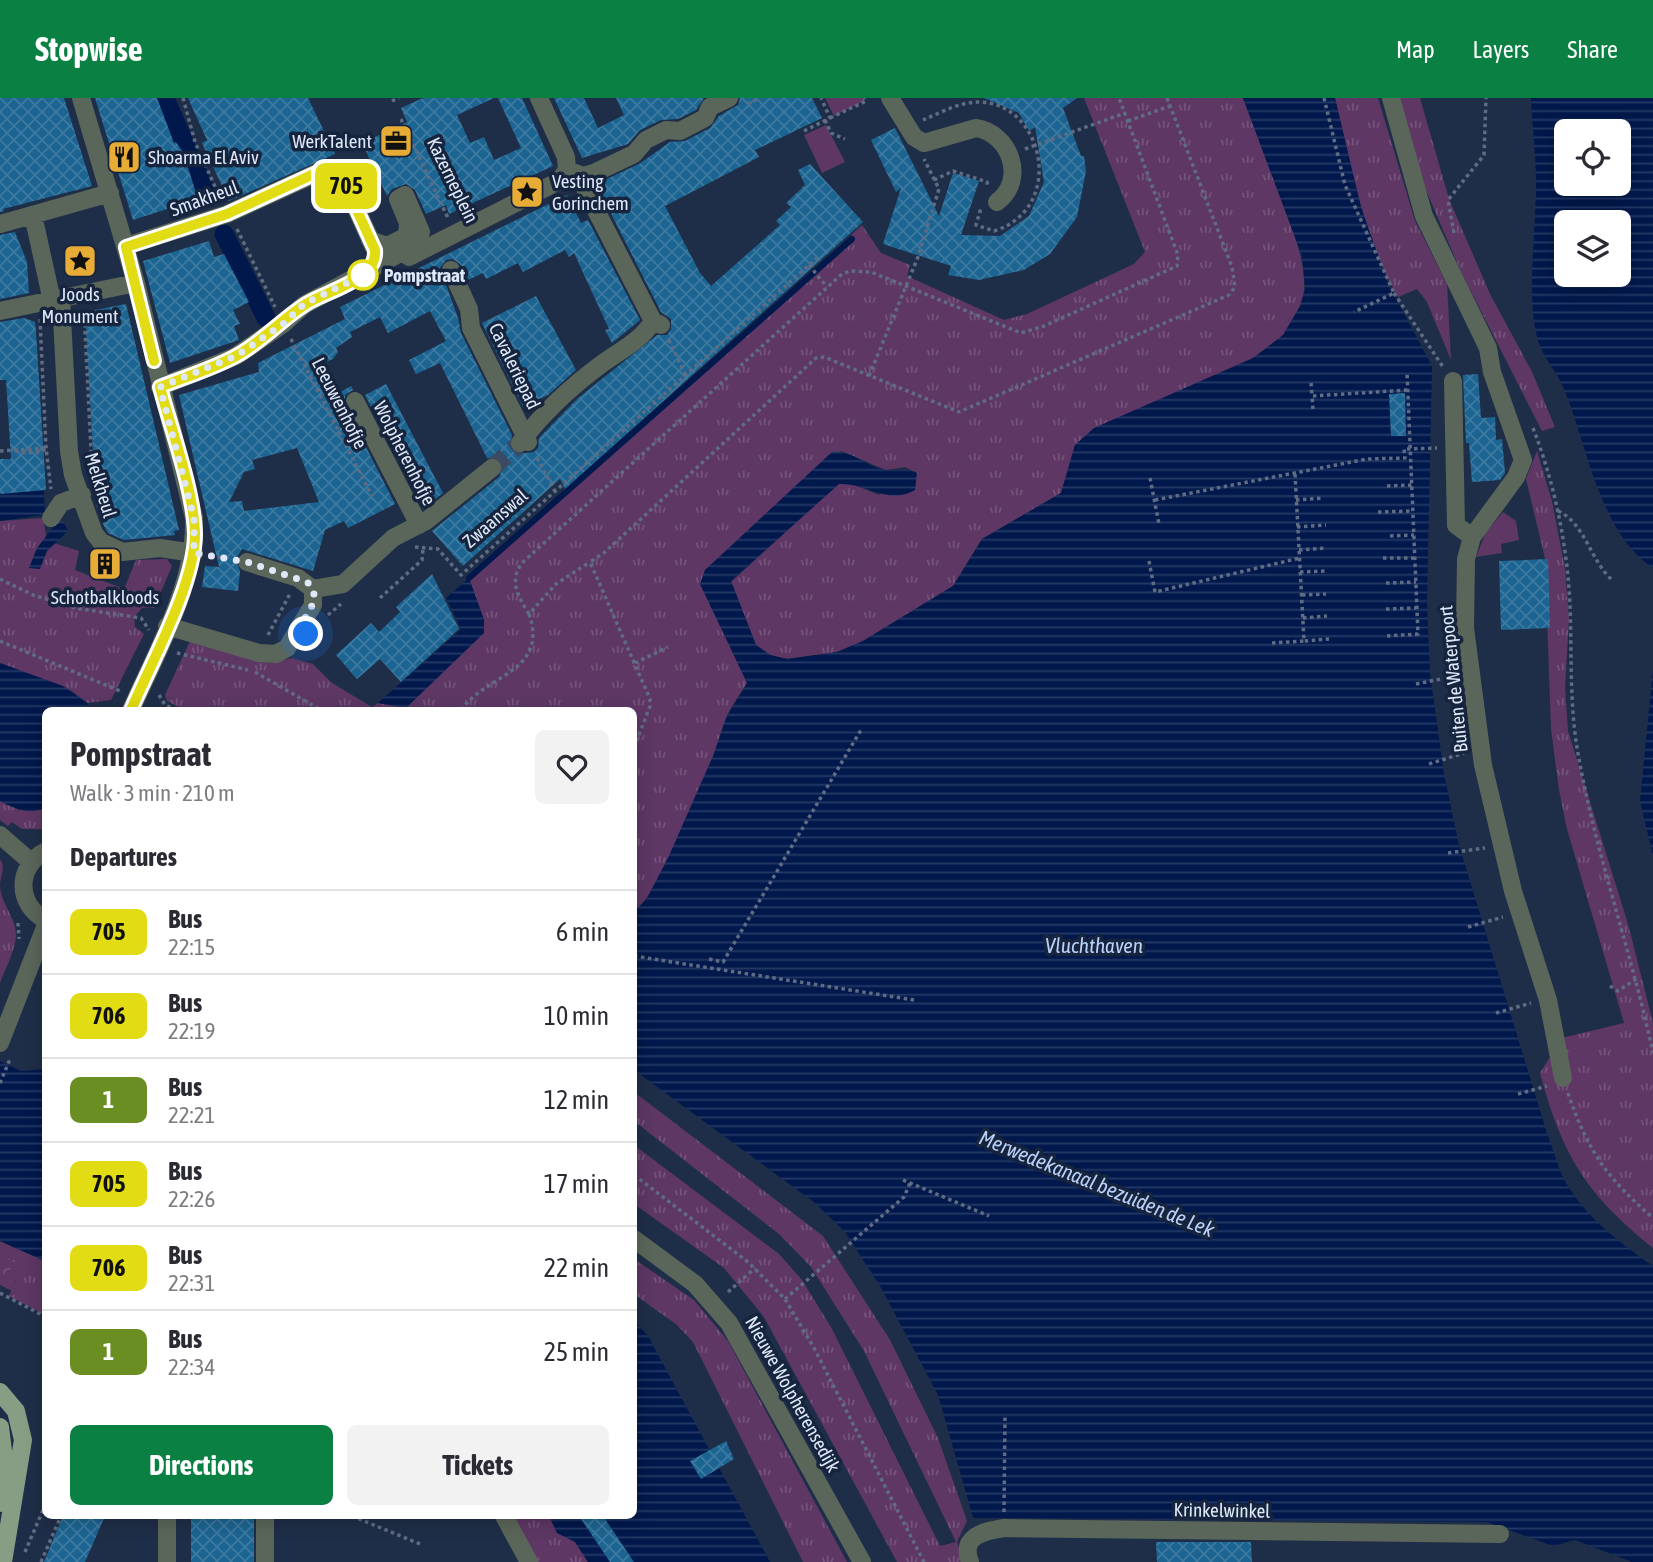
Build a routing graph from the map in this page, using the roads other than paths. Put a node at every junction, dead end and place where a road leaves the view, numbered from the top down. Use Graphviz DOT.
graph roads {
  1 [pos="81,98"];
  2 [pos="539,98"];
  3 [pos="729,98"];
  4 [pos="890,98"];
  5 [pos="1391,98"];
  6 [pos="575,173"];
  7 [pos="110,193"];
  8 [pos="998,202"];
  9 [pos="33,215"];
  10 [pos="0,224"];
  11 [pos="370,240"];
  12 [pos="126,247"];
  13 [pos="445,256"];
  14 [pos="363,275"];
  15 [pos="136,283"];
  16 [pos="51,301"];
  17 [pos="0,311"];
  18 [pos="1450,377"];
  19 [pos="160,387"];
  20 [pos="355,401"];
  21 [pos="492,468"];
  22 [pos="84,499"];
  23 [pos="54,513"];
  24 [pos="419,525"];
  25 [pos="1472,537"];
  26 [pos="194,553"];
  27 [pos="247,562"];
  28 [pos="313,589"];
  29 [pos="167,626"];
  30 [pos="139,702"];
  31 [pos="0,835"];
  32 [pos="42,854"];
  33 [pos="31,862"];
  34 [pos="42,919"];
  35 [pos="42,934"];
  36 [pos="5,1050"];
  37 [pos="1563,1078"];
  38 [pos="637,1241"];
  39 [pos="0,1392"];
  40 [pos="0,1427"];
  41 [pos="4,1497"];
  42 [pos="167,1519"];
  43 [pos="265,1519"];
  44 [pos="506,1519"];
  45 [pos="1500,1534"];
  46 [pos="3,1562"];
  47 [pos="167,1562"];
  48 [pos="265,1562"];
  49 [pos="529,1562"];
  50 [pos="862,1562"];
  51 [pos="970,1562"];
  1 -- 7 [label="street"];
  2 -- 6 [label="street"];
  3 -- 6 [label="street"];
  4 -- 8 [label="street"];
  5 -- 25 [label="street, Buiten de Waterpoort"];
  6 -- 13 [label="street"];
  6 -- 13 [label="street, Cavaleriepad"];
  7 -- 9 [label="street"];
  7 -- 12 [label="street"];
  9 -- 10 [label="street"];
  9 -- 16 [label="street, Melkheul"];
  11 -- 12 [label="street, Smakheul"];
  11 -- 14 [label="street"];
  11 -- 14 [label="street"];
  12 -- 15 [label="street"];
  13 -- 14 [label="street"];
  14 -- 19 [label="street"];
  15 -- 16 [label="street"];
  15 -- 19 [label="street"];
  16 -- 17 [label="street"];
  16 -- 22 [label="street, Melkheul"];
  18 -- 25 [label="street"];
  19 -- 26 [label="street"];
  20 -- 24 [label="street, Wolpherenhofje"];
  21 -- 24 [label="street"];
  22 -- 23 [label="street"];
  22 -- 26 [label="street, Melkheul"];
  24 -- 28 [label="street"];
  25 -- 37 [label="street, Buiten de Waterpoort"];
  26 -- 29 [label="street"];
  27 -- 28 [label="street"];
  28 -- 29 [label="street"];
  29 -- 30 [label="street"];
  31 -- 33 [label="street"];
  32 -- 33 [label="street"];
  33 -- 34 [label="street"];
  35 -- 36 [label="street"];
  38 -- 50 [label="street, Nieuwe Wolpherensedijk"];
  39 -- 41 [label="main road"];
  40 -- 41 [label="main road"];
  41 -- 46 [label="main road"];
  42 -- 47 [label="street"];
  43 -- 48 [label="street"];
  44 -- 49 [label="street"];
  45 -- 51 [label="street, Krinkelwinkel"];
}
